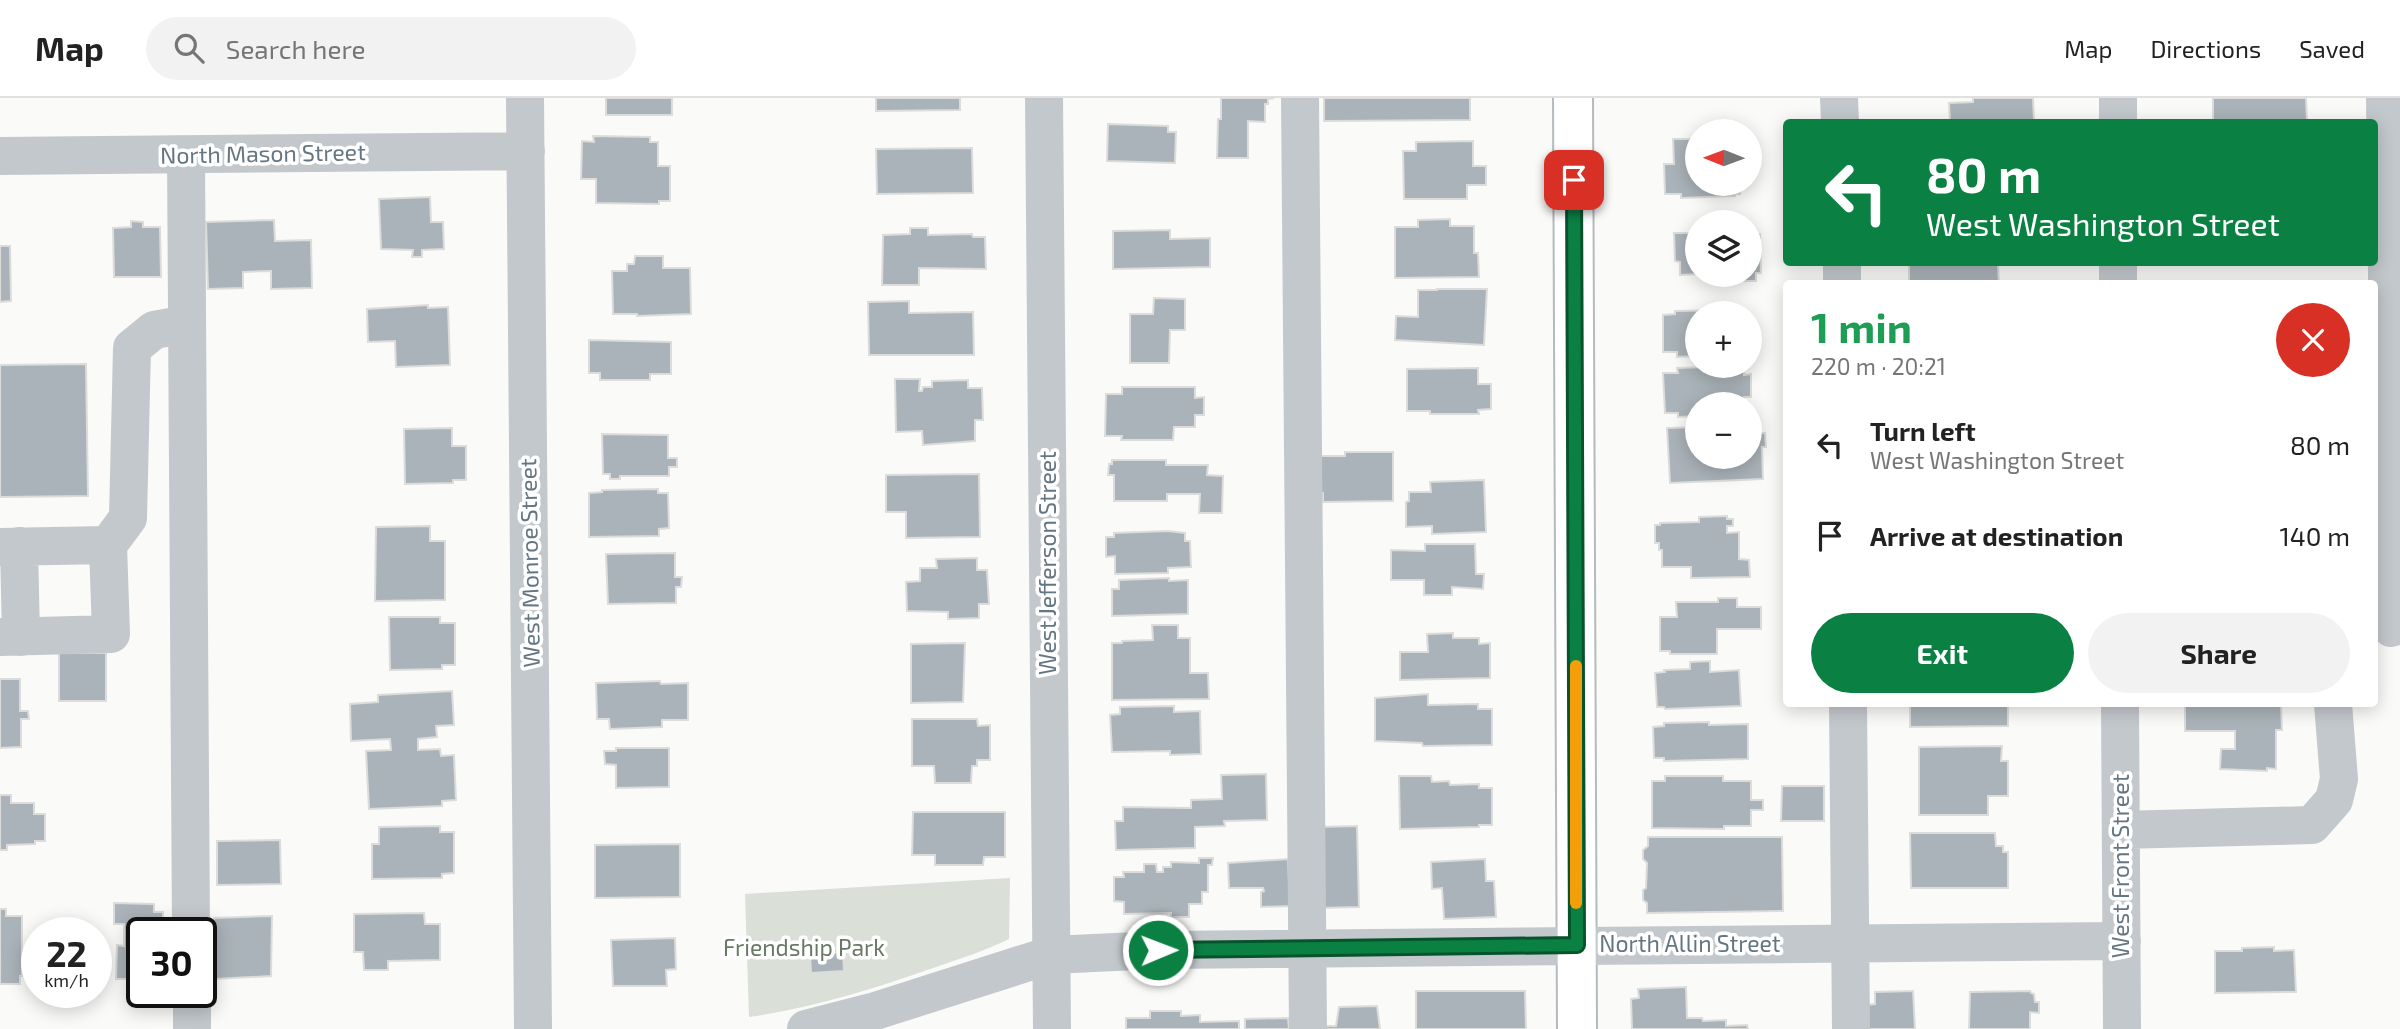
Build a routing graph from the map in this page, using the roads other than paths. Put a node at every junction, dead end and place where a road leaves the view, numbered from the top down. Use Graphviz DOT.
graph roads {
  1 [pos="525,98"];
  2 [pos="1044,98"];
  3 [pos="1300,98"];
  4 [pos="1573,98"];
  5 [pos="1839,98"];
  6 [pos="2118,98"];
  7 [pos="2385,98"];
  8 [pos="1840,119"];
  9 [pos="2118,119"];
  10 [pos="526,151"];
  11 [pos="186,155"];
  12 [pos="0,156"];
  13 [pos="187,324"];
  14 [pos="108,545"];
  15 [pos="9,547"];
  16 [pos="2389,628"];
  17 [pos="11,637"];
  18 [pos="1848,707"];
  19 [pos="2120,707"];
  20 [pos="2333,707"];
  21 [pos="2121,830"];
  22 [pos="191,917"];
  23 [pos="2122,941"];
  24 [pos="1850,943"];
  25 [pos="1577,945"];
  26 [pos="1307,948"];
  27 [pos="1051,955"];
  28 [pos="192,1008"];
  29 [pos="192,1029"];
  30 [pos="533,1029"];
  31 [pos="806,1029"];
  32 [pos="1052,1029"];
  33 [pos="1308,1029"];
  34 [pos="1577,1029"];
  35 [pos="1851,1029"];
  36 [pos="2122,1029"];
  1 -- 10 [label="street, West Monroe Street"];
  2 -- 27 [label="street, West Jefferson Street"];
  3 -- 26 [label="street"];
  4 -- 25 [label="main road"];
  5 -- 8 [label="street"];
  6 -- 9 [label="street"];
  7 -- 16 [label="street"];
  10 -- 11 [label="street, North Mason Street"];
  10 -- 30 [label="street, West Monroe Street"];
  11 -- 12 [label="street, North Mason Street"];
  11 -- 13 [label="street"];
  13 -- 14 [label="street"];
  13 -- 22 [label="street"];
  14 -- 15 [label="street"];
  14 -- 17 [label="street"];
  15 -- 17 [label="street"];
  18 -- 24 [label="street"];
  19 -- 21 [label="street, West Front Street"];
  20 -- 21 [label="street"];
  21 -- 23 [label="street, West Front Street"];
  23 -- 24 [label="street, North Allin Street"];
  23 -- 36 [label="street, West Front Street"];
  24 -- 25 [label="street, North Allin Street"];
  24 -- 35 [label="street"];
  25 -- 26 [label="street, North Allin Street"];
  25 -- 34 [label="main road"];
  26 -- 27 [label="street, North Allin Street"];
  26 -- 33 [label="street"];
  27 -- 31 [label="street, North Allin Street"];
  27 -- 32 [label="street, West Jefferson Street"];
  28 -- 29 [label="street"];
}
